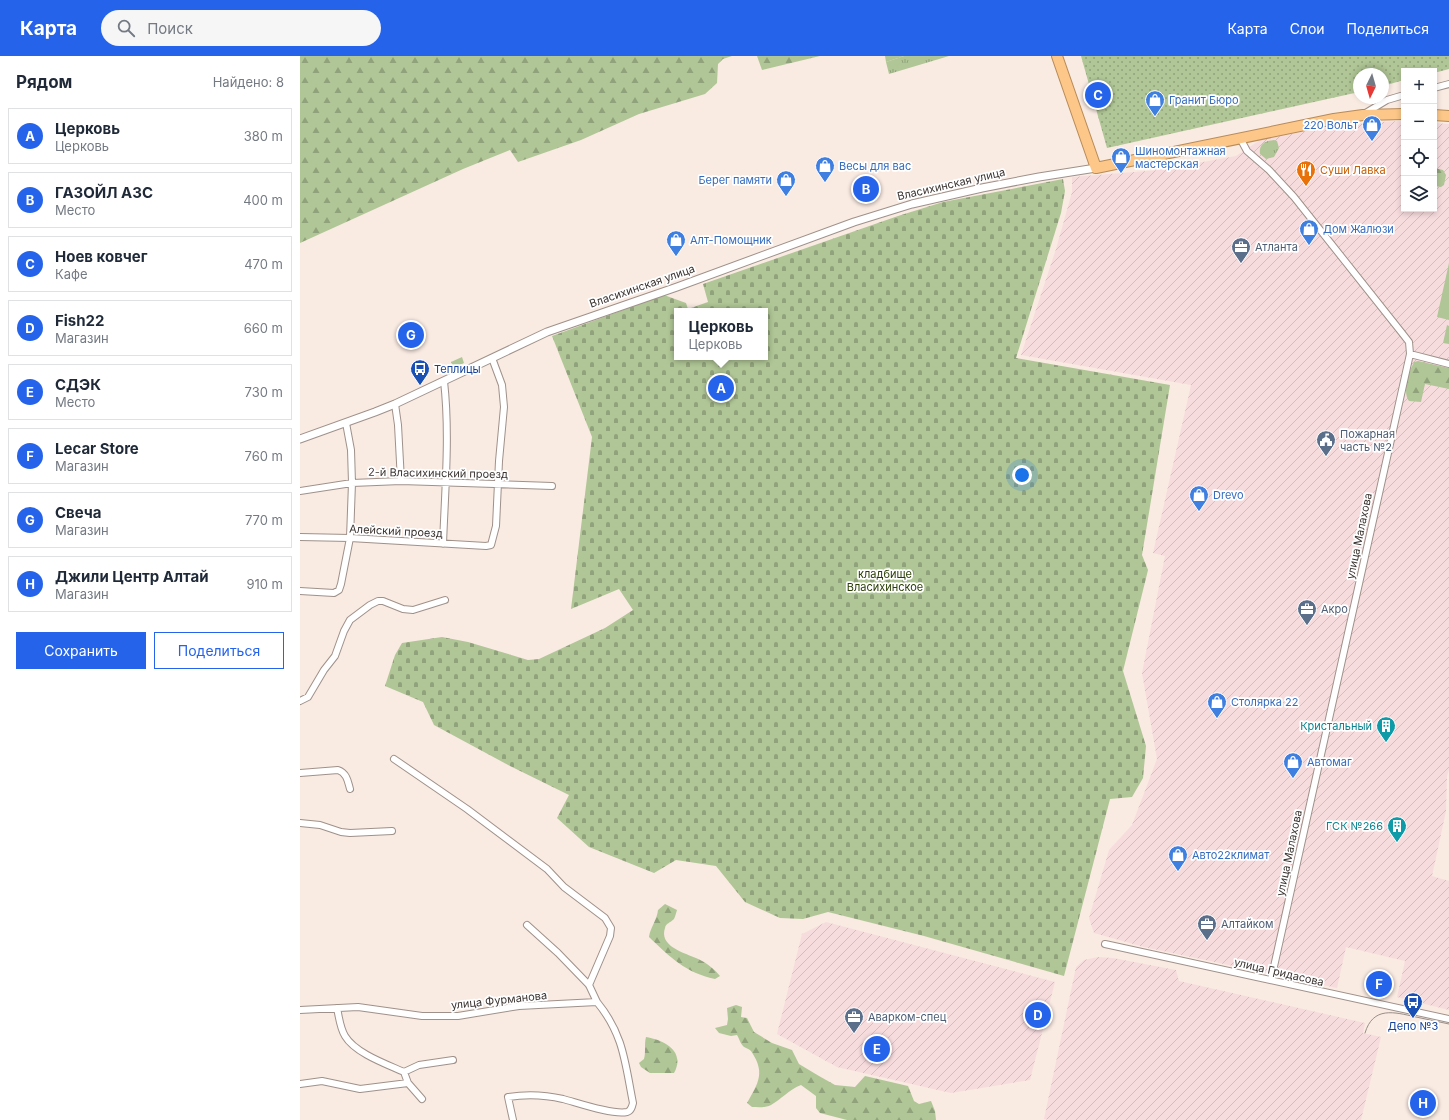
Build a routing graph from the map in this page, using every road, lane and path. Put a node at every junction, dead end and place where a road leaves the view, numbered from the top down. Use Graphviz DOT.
graph roads {
  1 [pos="1057,56"];
  2 [pos="1449,84"];
  3 [pos="1437,87"];
  4 [pos="1401,97"];
  5 [pos="1401,114"];
  6 [pos="1363,115"];
  7 [pos="1437,115"];
  8 [pos="1449,116"];
  9 [pos="1240,138"];
  10 [pos="1096,168"];
  11 [pos="1410,354"];
  12 [pos="492,358"];
  13 [pos="1449,364"];
  14 [pos="444,381"];
  15 [pos="395,404"];
  16 [pos="346,423"];
  17 [pos="300,438"];
  18 [pos="401,481"];
  19 [pos="446,482"];
  20 [pos="352,483"];
  21 [pos="498,484"];
  22 [pos="552,486"];
  23 [pos="300,492"];
  24 [pos="300,537"];
  25 [pos="350,538"];
  26 [pos="443,544"];
  27 [pos="300,591"];
  28 [pos="445,600"];
  29 [pos="300,701"];
  30 [pos="394,759"];
  31 [pos="300,773"];
  32 [pos="350,789"];
  33 [pos="300,823"];
  34 [pos="392,831"];
  35 [pos="527,925"];
  36 [pos="1105,944"];
  37 [pos="1271,980"];
  38 [pos="589,985"];
  39 [pos="597,1002"];
  40 [pos="337,1008"];
  41 [pos="300,1010"];
  42 [pos="1449,1019"];
  43 [pos="453,1060"];
  44 [pos="404,1072"];
  45 [pos="408,1082"];
  46 [pos="300,1084"];
  47 [pos="422,1099"];
  48 [pos="513,1120"];
  1 -- 10 [label="highway"];
  2 -- 3 [label="street"];
  4 -- 6 [label="street"];
  5 -- 6 [label="highway, Власихинская улица"];
  6 -- 9 [label="highway, Власихинская улица"];
  7 -- 8 [label="highway"];
  9 -- 10 [label="highway, Власихинская улица"];
  9 -- 11 [label="street"];
  10 -- 12 [label="street, Власихинская улица"];
  11 -- 13 [label="street"];
  11 -- 37 [label="street, улица Малахова"];
  12 -- 14 [label="street, Власихинская улица"];
  12 -- 21 [label="street"];
  14 -- 15 [label="street, Власихинская улица"];
  14 -- 19 [label="street"];
  15 -- 16 [label="street, Власихинская улица"];
  15 -- 18 [label="street"];
  16 -- 17 [label="street, Власихинская улица"];
  16 -- 20 [label="street"];
  18 -- 19 [label="street, 2-й Власихинский проезд"];
  18 -- 20 [label="street, 2-й Власихинский проезд"];
  19 -- 21 [label="street, 2-й Власихинский проезд"];
  19 -- 26 [label="street"];
  20 -- 23 [label="street, 2-й Власихинский проезд"];
  20 -- 25 [label="street"];
  21 -- 22 [label="street, 2-й Власихинский проезд"];
  21 -- 26 [label="street, Алейский проезд"];
  24 -- 25 [label="street, Алейский проезд"];
  25 -- 26 [label="street, Алейский проезд"];
  25 -- 27 [label="street"];
  28 -- 29 [label="street"];
  30 -- 38 [label="street"];
  31 -- 32 [label="street"];
  33 -- 34 [label="street"];
  35 -- 38 [label="street"];
  36 -- 37 [label="street, улица Гридасова"];
  37 -- 42 [label="street, улица Гридасова"];
  38 -- 39 [label="street"];
  39 -- 40 [label="street, улица Фурманова"];
  39 -- 48 [label="street"];
  40 -- 41 [label="street, улица Фурманова"];
  40 -- 44 [label="street"];
  43 -- 44 [label="street"];
  44 -- 45 [label="street"];
  45 -- 46 [label="street"];
  45 -- 47 [label="street"];
}
